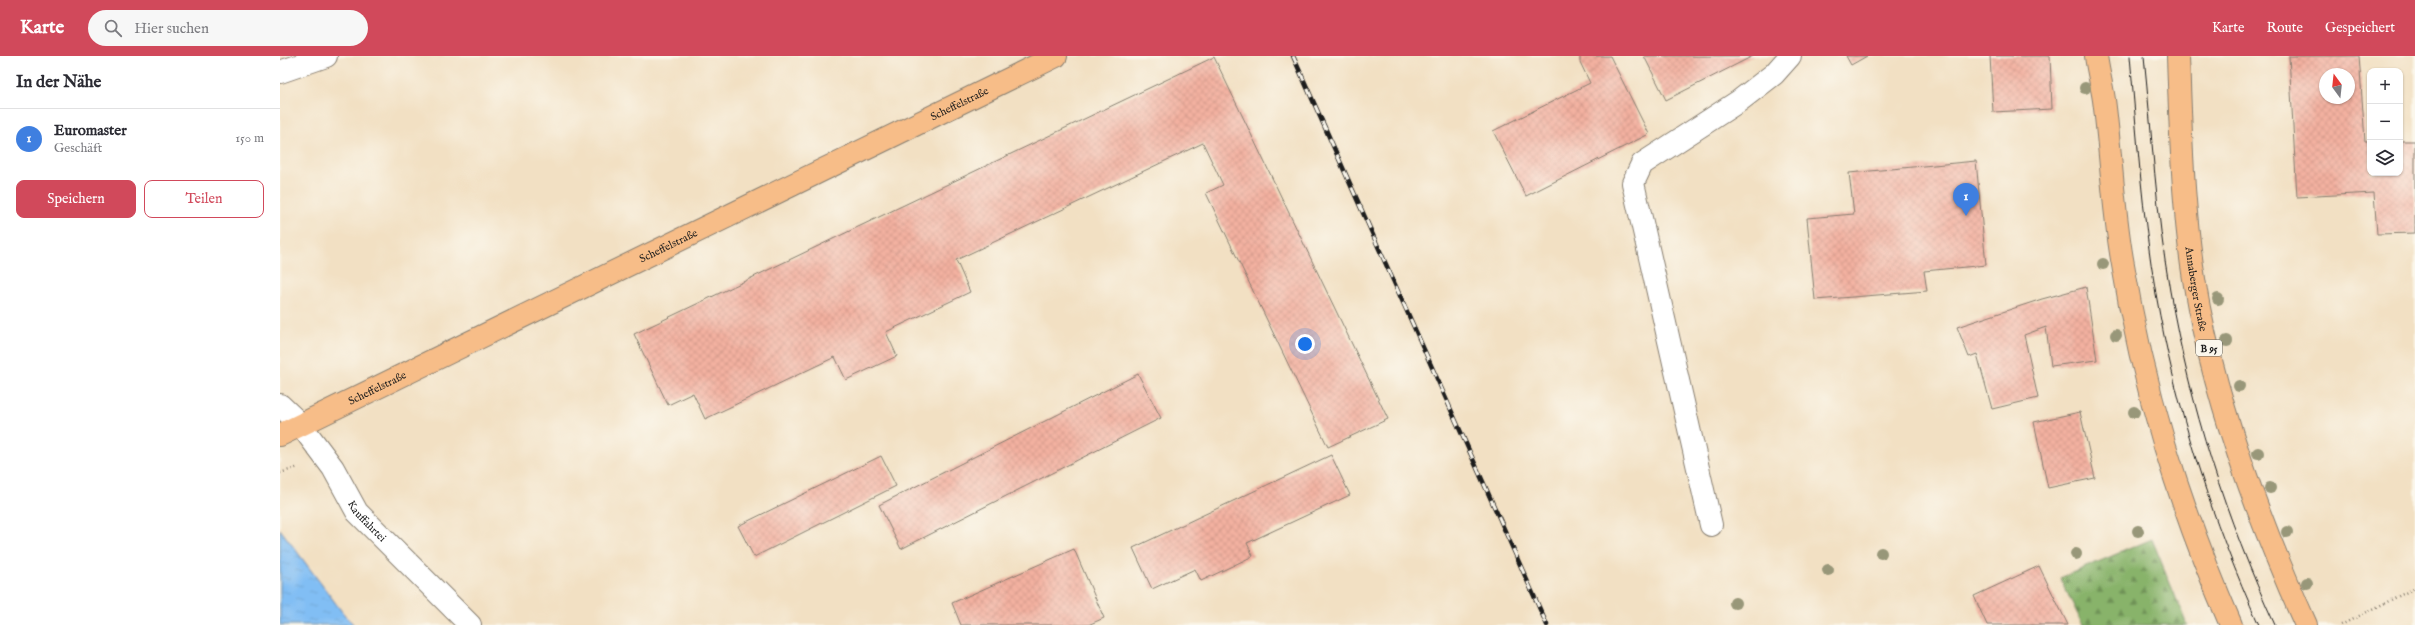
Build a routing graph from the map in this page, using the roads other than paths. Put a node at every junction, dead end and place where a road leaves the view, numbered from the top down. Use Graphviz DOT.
graph roads {
  1 [pos="326,56"];
  2 [pos="1056,56"];
  3 [pos="1790,56"];
  4 [pos="2096,56"];
  5 [pos="2178,56"];
  6 [pos="280,72"];
  7 [pos="280,405"];
  8 [pos="300,424"];
  9 [pos="280,435"];
  10 [pos="1711,525"];
  11 [pos="470,625"];
  12 [pos="2231,625"];
  13 [pos="2306,625"];
  1 -- 6 [label="street"];
  2 -- 8 [label="main road, Scheffelstraße"];
  3 -- 10 [label="street"];
  4 -- 12 [label="main road"];
  5 -- 13 [label="main road, Annaberger Straße / B 95"];
  7 -- 8 [label="street, Kauffahrtei"];
  8 -- 9 [label="main road, Scheffelstraße"];
  8 -- 11 [label="street, Kauffahrtei"];
}
